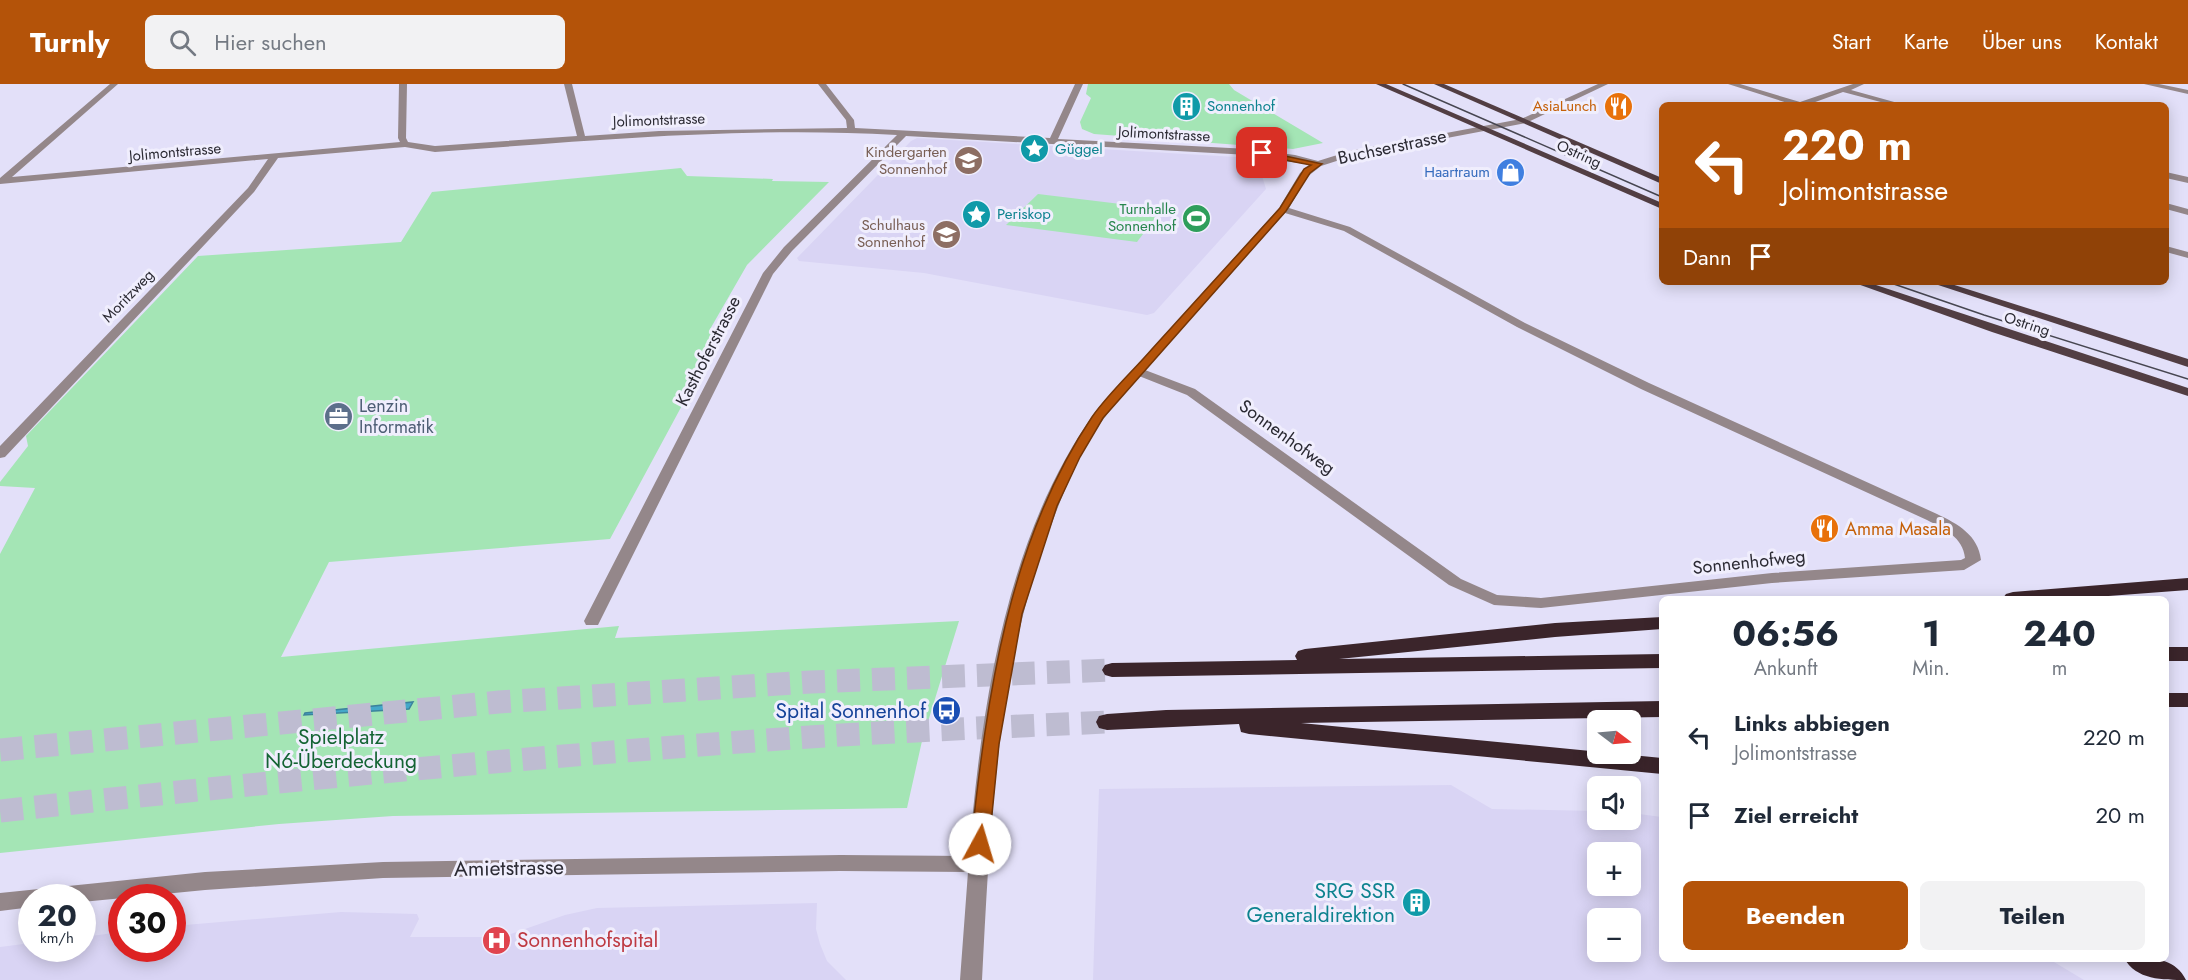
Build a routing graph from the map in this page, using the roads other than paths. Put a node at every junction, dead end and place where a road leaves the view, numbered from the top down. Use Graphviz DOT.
graph roads {
  1 [pos="114,84"];
  2 [pos="403,84"];
  3 [pos="568,84"];
  4 [pos="822,84"];
  5 [pos="1079,84"];
  6 [pos="1380,84"];
  7 [pos="1438,84"];
  8 [pos="1604,84"];
  9 [pos="1732,84"];
  10 [pos="1860,84"];
  11 [pos="2148,84"];
  12 [pos="1844,90"];
  13 [pos="1419,91"];
  14 [pos="2188,92"];
  15 [pos="1790,102"];
  16 [pos="1809,102"];
  17 [pos="1890,102"];
  18 [pos="1523,121"];
  19 [pos="1485,128"];
  20 [pos="851,130"];
  21 [pos="905,132"];
  22 [pos="581,137"];
  23 [pos="1053,141"];
  24 [pos="405,144"];
  25 [pos="275,156"];
  26 [pos="1318,164"];
  27 [pos="2169,176"];
  28 [pos="1659,180"];
  29 [pos="2188,180"];
  30 [pos="1,182"];
  31 [pos="1659,205"];
  32 [pos="2169,208"];
  33 [pos="1283,209"];
  34 [pos="2188,212"];
  35 [pos="2169,250"];
  36 [pos="2188,255"];
  37 [pos="1866,285"];
  38 [pos="1943,285"];
  39 [pos="2188,363"];
  40 [pos="1137,371"];
  41 [pos="2188,392"];
  42 [pos="0,454"];
  43 [pos="2188,584"];
  44 [pos="2038,596"];
  45 [pos="592,621"];
  46 [pos="1659,623"];
  47 [pos="2169,654"];
  48 [pos="2188,654"];
  49 [pos="1659,661"];
  50 [pos="1180,669"];
  51 [pos="1112,670"];
  52 [pos="2169,700"];
  53 [pos="2188,700"];
  54 [pos="1659,709"];
  55 [pos="1166,718"];
  56 [pos="1107,722"];
  57 [pos="1659,766"];
  58 [pos="978,864"];
  59 [pos="96,892"];
  60 [pos="18,900"];
  61 [pos="0,902"];
  62 [pos="2143,962"];
  63 [pos="972,980"];
  64 [pos="2172,980"];
  1 -- 30 [label="street"];
  2 -- 24 [label="street"];
  3 -- 22 [label="street"];
  4 -- 20 [label="street"];
  5 -- 23 [label="street"];
  6 -- 19 [label="main road, Ostring"];
  7 -- 18 [label="main road, Ostring"];
  8 -- 18 [label="street, Buchserstrasse"];
  9 -- 15 [label="street"];
  10 -- 12 [label="street"];
  11 -- 14 [label="street"];
  12 -- 16 [label="street"];
  12 -- 17 [label="street"];
  13 -- 19 [label="main road, Ostring"];
  18 -- 19 [label="street, Buchserstrasse"];
  18 -- 28 [label="main road, Ostring"];
  19 -- 26 [label="street, Buchserstrasse"];
  19 -- 31 [label="main road, Ostring"];
  20 -- 21 [label="street, Jolimontstrasse"];
  20 -- 22 [label="street, Jolimontstrasse"];
  21 -- 23 [label="street, Jolimontstrasse"];
  21 -- 45 [label="street, Kasthoferstrasse"];
  22 -- 24 [label="street, Jolimontstrasse"];
  23 -- 26 [label="street, Jolimontstrasse"];
  24 -- 25 [label="street, Jolimontstrasse"];
  25 -- 30 [label="street, Jolimontstrasse"];
  25 -- 42 [label="street, Moritzweg"];
  26 -- 33 [label="street, Buchserstrasse"];
  27 -- 29 [label="street"];
  32 -- 34 [label="street"];
  33 -- 40 [label="street, Buchserstrasse"];
  33 -- 40 [label="street, Sonnenhofweg"];
  35 -- 36 [label="street"];
  37 -- 41 [label="main road, Ostring"];
  38 -- 39 [label="main road, Ostring"];
  40 -- 58 [label="street, Buchserstrasse"];
  43 -- 44 [label="highway"];
  46 -- 50 [label="highway"];
  47 -- 48 [label="highway"];
  49 -- 50 [label="highway"];
  50 -- 51 [label="highway"];
  52 -- 53 [label="highway"];
  54 -- 55 [label="highway"];
  55 -- 56 [label="highway"];
  55 -- 57 [label="highway"];
  58 -- 59 [label="street, Amietstrasse"];
  58 -- 63 [label="street, Buchserstrasse"];
  60 -- 61 [label="street"];
  62 -- 64 [label="highway"];
}
